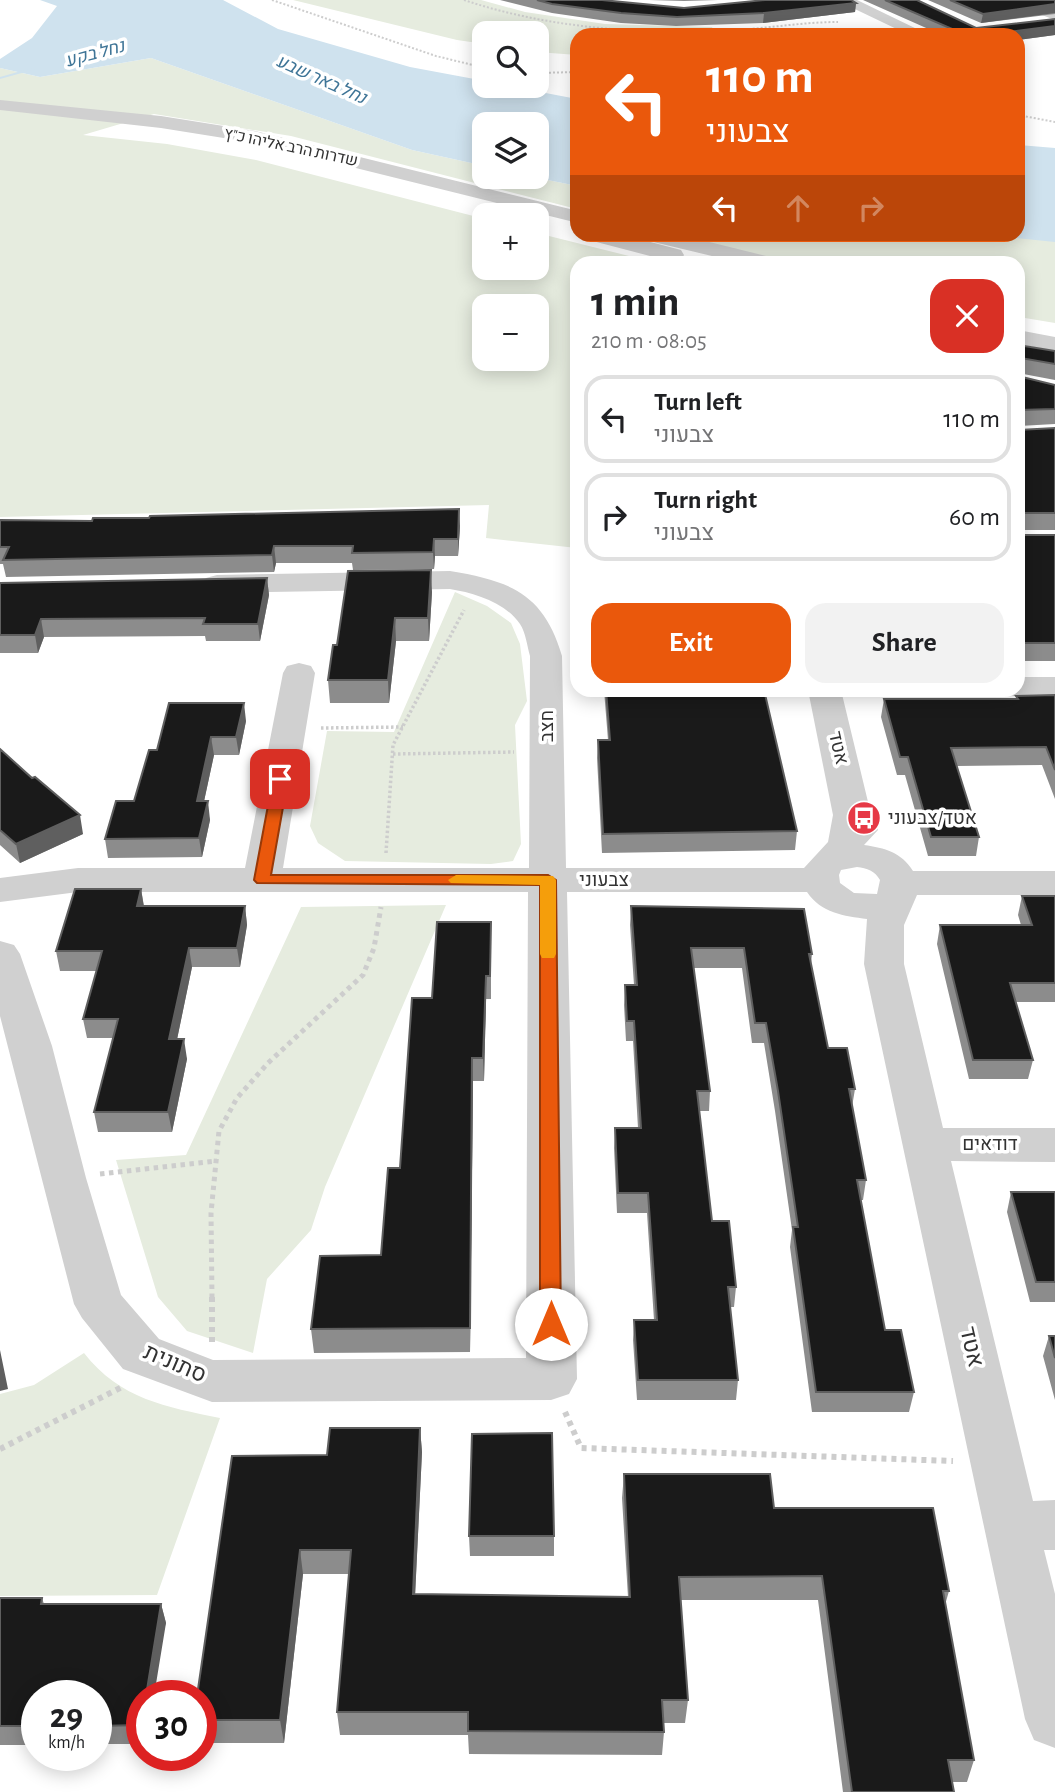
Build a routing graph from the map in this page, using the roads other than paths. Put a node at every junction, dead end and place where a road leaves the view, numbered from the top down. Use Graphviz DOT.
graph roads {
  1 [pos="844,0"];
  2 [pos="1016,0"];
  3 [pos="897,9"];
  4 [pos="872,12"];
  5 [pos="1055,15"];
  6 [pos="1055,21"];
  7 [pos="1030,24"];
  8 [pos="907,28"];
  9 [pos="0,105"];
  10 [pos="0,115"];
  11 [pos="472,204"];
  12 [pos="570,215"];
  13 [pos="549,223"];
  14 [pos="570,228"];
  15 [pos="625,242"];
  16 [pos="681,242"];
  17 [pos="680,256"];
  18 [pos="738,256"];
  19 [pos="1025,324"];
  20 [pos="1055,329"];
  21 [pos="1025,338"];
  22 [pos="1055,344"];
  23 [pos="181,585"];
  24 [pos="299,673"];
  25 [pos="562,683"];
  26 [pos="1025,687"];
  27 [pos="1055,687"];
  28 [pos="827,697"];
  29 [pos="851,806"];
  30 [pos="827,879"];
  31 [pos="262,880"];
  32 [pos="548,880"];
  33 [pos="896,883"];
  34 [pos="1055,883"];
  35 [pos="0,890"];
  36 [pos="0,954"];
  37 [pos="886,975"];
  38 [pos="925,1144"];
  39 [pos="1055,1144"];
  40 [pos="551,1379"];
  41 [pos="1034,1525"];
  42 [pos="1055,1719"];
  1 -- 4 [label="street"];
  2 -- 5 [label="street"];
  3 -- 4 [label="street"];
  4 -- 8 [label="street"];
  6 -- 7 [label="street"];
  9 -- 12 [label="street, שדרות הרב אליהו כ\"ץ"];
  10 -- 11 [label="street, שדרות הרב אליהו כ\"ץ"];
  13 -- 14 [label="street"];
  15 -- 17 [label="street"];
  16 -- 18 [label="street"];
  19 -- 20 [label="street"];
  21 -- 22 [label="street"];
  23 -- 25 [label="street, חצב"];
  24 -- 31 [label="street"];
  25 -- 32 [label="street, חצב"];
  26 -- 27 [label="street"];
  28 -- 29 [label="street, אטד"];
  29 -- 30 [label="street, אטד"];
  29 -- 33 [label="street, אטד"];
  30 -- 32 [label="street, צבעוני"];
  30 -- 33 [label="street"];
  30 -- 33 [label="street"];
  30 -- 37 [label="street, אטד"];
  31 -- 32 [label="street, צבעוני"];
  31 -- 35 [label="street, צבעוני"];
  32 -- 40 [label="street, חצב"];
  33 -- 34 [label="street"];
  33 -- 37 [label="street, אטד"];
  36 -- 40 [label="street, סתונית"];
  37 -- 38 [label="street, אטד"];
  38 -- 39 [label="street, דודאים"];
  38 -- 41 [label="street, אטד"];
  41 -- 42 [label="street, אטד"];
}
